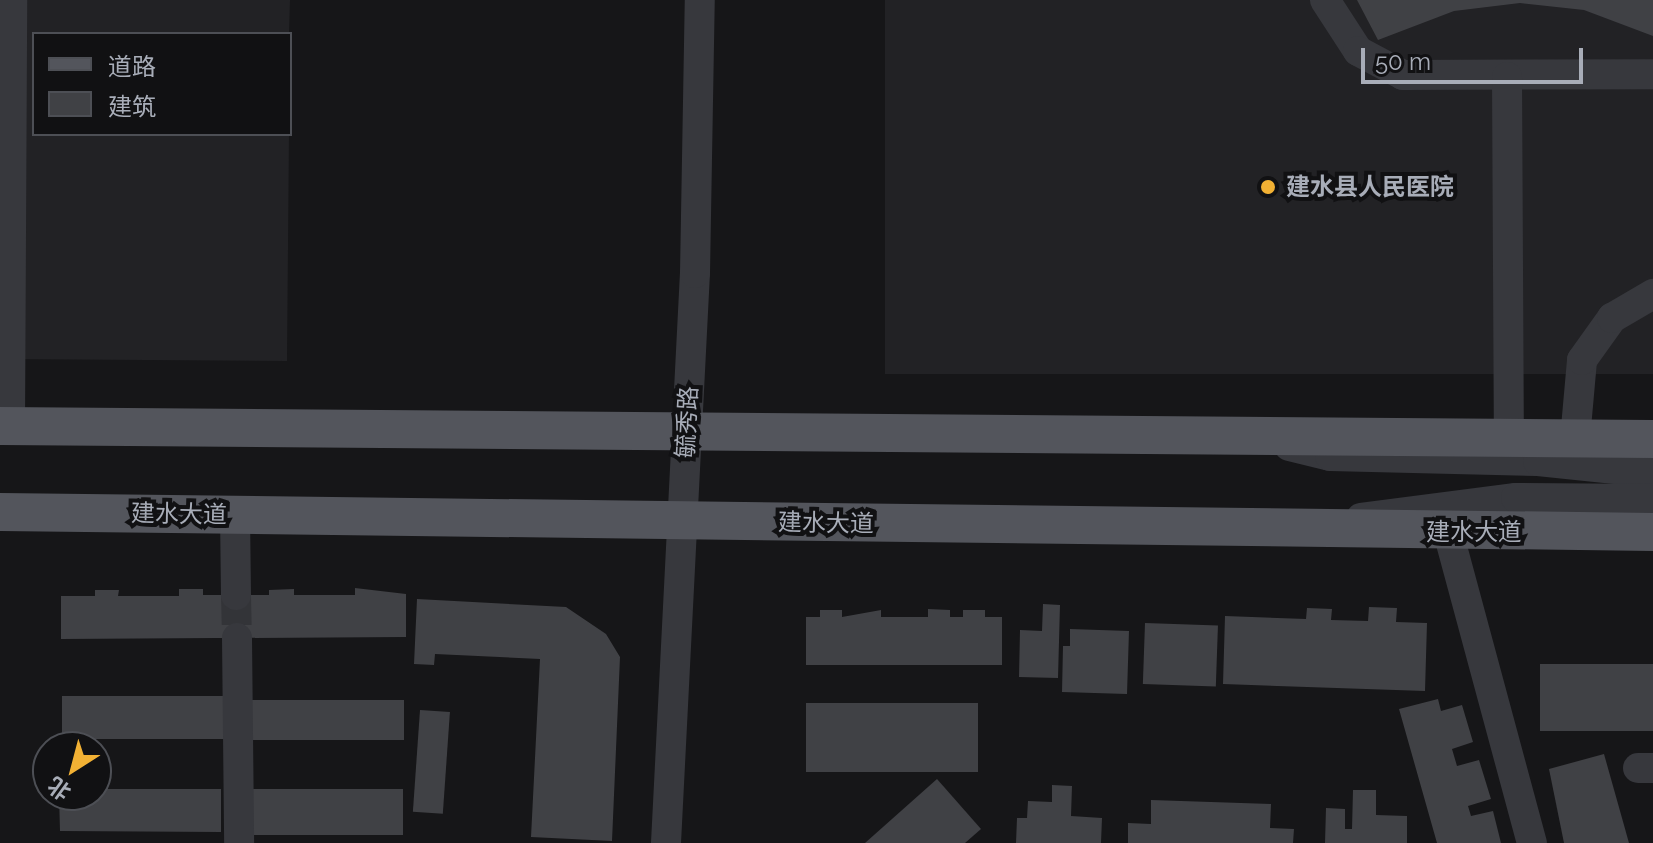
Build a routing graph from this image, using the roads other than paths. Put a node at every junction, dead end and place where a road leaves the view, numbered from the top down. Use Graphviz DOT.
graph roads {
  1 [pos="12,0"];
  2 [pos="700,0"];
  3 [pos="1325,0"];
  4 [pos="1653,74"];
  5 [pos="1507,77"];
  6 [pos="1653,294"];
  7 [pos="1612,318"];
  8 [pos="1653,318"];
  9 [pos="5,426"];
  10 [pos="687,431"];
  11 [pos="1246,436"];
  12 [pos="1509,439"];
  13 [pos="1575,439"];
  14 [pos="1653,439"];
  15 [pos="1653,473"];
  16 [pos="1653,499"];
  17 [pos="0,512"];
  18 [pos="235,514"];
  19 [pos="682,520"];
  20 [pos="1303,530"];
  21 [pos="1448,532"];
  22 [pos="1653,532"];
  23 [pos="236,595"];
  24 [pos="237,638"];
  25 [pos="239,843"];
  26 [pos="666,843"];
  27 [pos="1532,843"];
  1 -- 9 [label="street"];
  2 -- 10 [label="street, 毓秀路"];
  3 -- 5 [label="street"];
  4 -- 5 [label="street"];
  5 -- 12 [label="street"];
  6 -- 7 [label="street"];
  7 -- 8 [label="street"];
  7 -- 13 [label="street"];
  9 -- 10 [label="main road"];
  10 -- 11 [label="main road"];
  10 -- 19 [label="street, 毓秀路"];
  11 -- 12 [label="main road"];
  11 -- 15 [label="street"];
  12 -- 13 [label="main road"];
  13 -- 14 [label="main road"];
  16 -- 20 [label="street"];
  17 -- 18 [label="main road, 建水大道"];
  18 -- 19 [label="main road, 建水大道"];
  18 -- 23 [label="street"];
  19 -- 20 [label="main road, 建水大道"];
  19 -- 26 [label="street, 毓秀路"];
  20 -- 21 [label="main road, 建水大道"];
  21 -- 22 [label="main road, 建水大道"];
  21 -- 27 [label="street"];
  24 -- 25 [label="street"];
}
